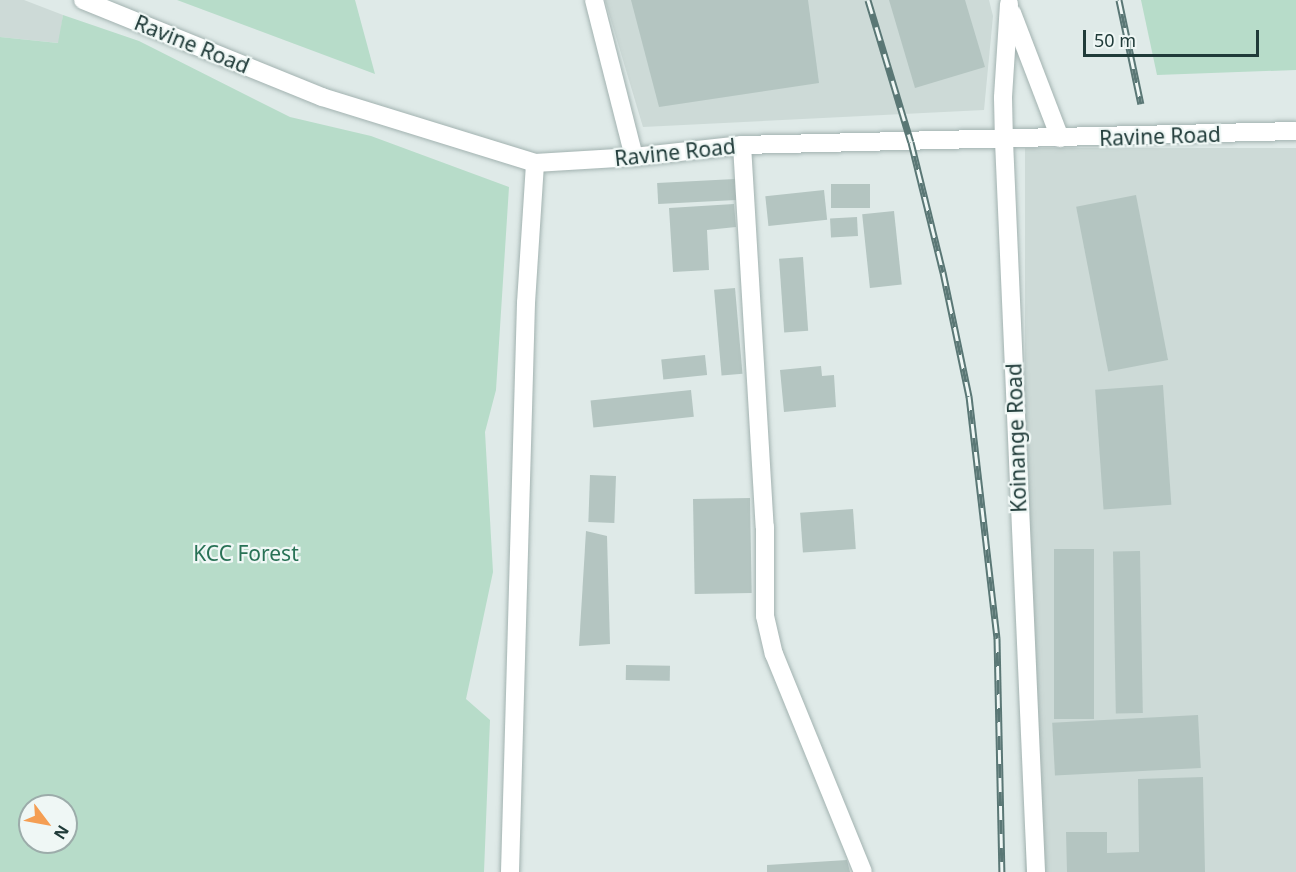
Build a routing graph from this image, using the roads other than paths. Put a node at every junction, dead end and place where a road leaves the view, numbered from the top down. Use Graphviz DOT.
graph roads {
  1 [pos="82,0"];
  2 [pos="594,0"];
  3 [pos="1008,2"];
  4 [pos="1296,132"];
  5 [pos="1060,138"];
  6 [pos="1004,141"];
  7 [pos="742,145"];
  8 [pos="634,157"];
  9 [pos="535,163"];
  10 [pos="510,872"];
  11 [pos="863,872"];
  12 [pos="1036,872"];
  1 -- 9 [label="street, Ravine Road"];
  2 -- 8 [label="street"];
  3 -- 5 [label="street, Koinange Road"];
  3 -- 6 [label="street, Koinange Road"];
  4 -- 5 [label="street, Ravine Road"];
  5 -- 6 [label="street, Ravine Road"];
  6 -- 7 [label="street, Ravine Road"];
  6 -- 12 [label="street, Koinange Road"];
  7 -- 8 [label="street, Ravine Road"];
  7 -- 11 [label="street"];
  8 -- 9 [label="street, Ravine Road"];
  9 -- 10 [label="street"];
}
